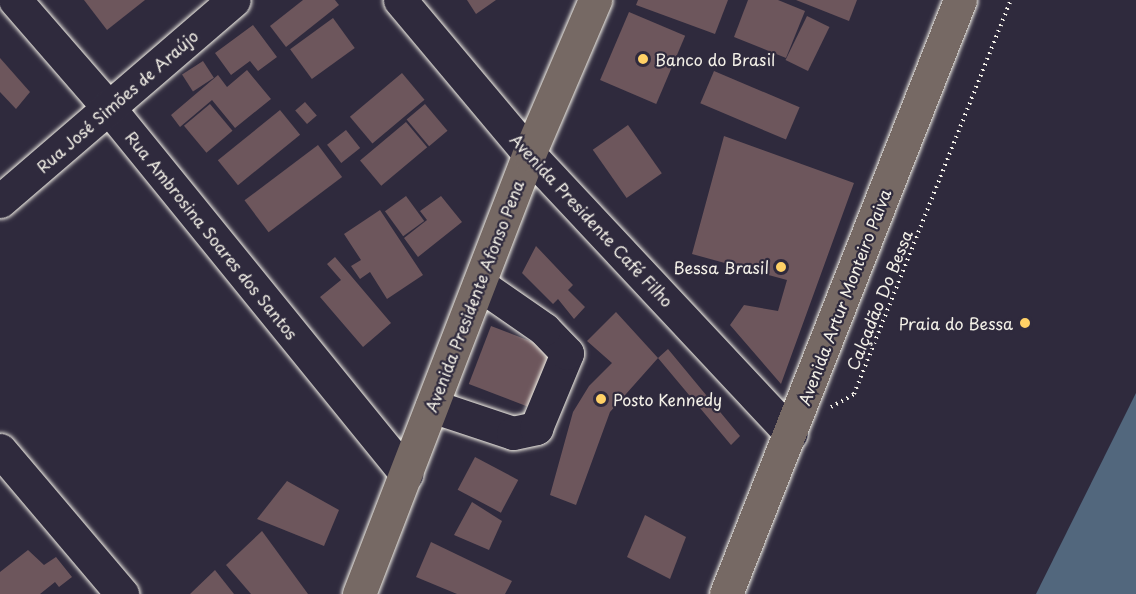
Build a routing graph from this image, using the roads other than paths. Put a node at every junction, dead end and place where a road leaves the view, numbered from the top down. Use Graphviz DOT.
graph roads {
  1 [pos="15,0"];
  2 [pos="234,0"];
  3 [pos="400,0"];
  4 [pos="595,0"];
  5 [pos="960,0"];
  6 [pos="108,107"];
  7 [pos="529,154"];
  8 [pos="0,201"];
  9 [pos="479,284"];
  10 [pos="432,406"];
  11 [pos="791,434"];
  12 [pos="0,450"];
  13 [pos="406,474"];
  14 [pos="123,594"];
  15 [pos="359,594"];
  16 [pos="726,594"];
  1 -- 6 [label="street, Rua Ambrosina Soares dos Santos"];
  2 -- 6 [label="street, Rua José Simões de Araújo"];
  3 -- 7 [label="street, Avenida Presidente Café Filho"];
  4 -- 7 [label="main road, Avenida Presidente Afonso Pena"];
  5 -- 11 [label="main road, Avenida Artur Monteiro Paiva"];
  6 -- 8 [label="street, Rua José Simões de Araújo"];
  6 -- 13 [label="street, Rua Ambrosina Soares dos Santos"];
  7 -- 9 [label="main road, Avenida Presidente Afonso Pena"];
  7 -- 11 [label="street, Avenida Presidente Café Filho"];
  9 -- 10 [label="main road, Avenida Presidente Afonso Pena"];
  9 -- 10 [label="street"];
  10 -- 13 [label="main road, Avenida Presidente Afonso Pena"];
  11 -- 16 [label="main road, Avenida Artur Monteiro Paiva"];
  12 -- 14 [label="street"];
  13 -- 15 [label="main road, Avenida Presidente Afonso Pena"];
}
